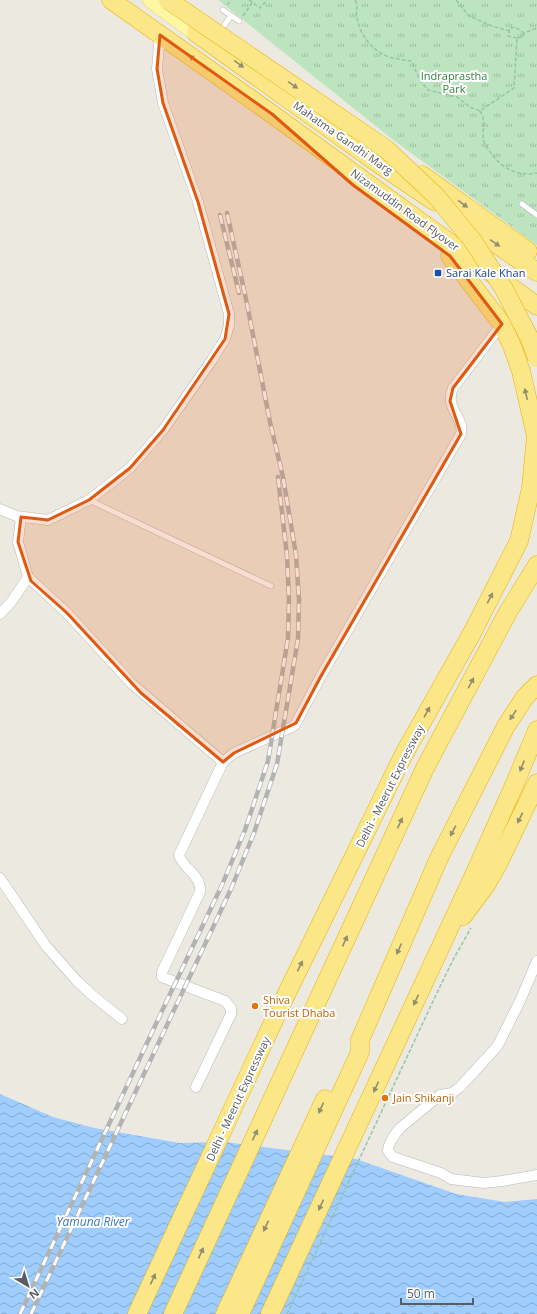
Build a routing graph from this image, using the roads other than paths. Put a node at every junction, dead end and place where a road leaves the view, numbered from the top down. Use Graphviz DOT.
graph roads {
  1 [pos="111,0"];
  2 [pos="151,0"];
  3 [pos="168,0"];
  4 [pos="223,10"];
  5 [pos="231,16"];
  6 [pos="239,21"];
  7 [pos="196,33"];
  8 [pos="160,35"];
  9 [pos="211,43"];
  10 [pos="272,114"];
  11 [pos="386,149"];
  12 [pos="522,204"];
  13 [pos="537,215"];
  14 [pos="450,256"];
  15 [pos="537,258"];
  16 [pos="537,272"];
  17 [pos="537,306"];
  18 [pos="537,320"];
  19 [pos="502,324"];
  20 [pos="537,358"];
  21 [pos="90,500"];
  22 [pos="0,509"];
  23 [pos="21,517"];
  24 [pos="537,565"];
  25 [pos="28,577"];
  26 [pos="271,586"];
  27 [pos="0,614"];
  28 [pos="537,685"];
  29 [pos="537,730"];
  30 [pos="223,762"];
  31 [pos="537,783"];
  32 [pos="0,878"];
  33 [pos="3,888"];
  34 [pos="444,940"];
  35 [pos="537,961"];
  36 [pos="122,1019"];
  37 [pos="356,1046"];
  38 [pos="196,1087"];
  39 [pos="537,1175"];
  40 [pos="137,1314"];
  41 [pos="173,1314"];
  42 [pos="225,1314"];
  43 [pos="240,1314"];
  44 [pos="270,1314"];
  1 -- 8 [label="highway"];
  2 -- 7 [label="main road, Mahatma Gandhi Marg"];
  3 -- 11 [label="highway, one-way, bridge"];
  4 -- 5 [label="lane"];
  5 -- 6 [label="lane"];
  5 -- 9 [label="lane"];
  7 -- 9 [label="highway, Mahatma Gandhi Marg"];
  10 -- 8 [label="highway, one-way"];
  8 -- 21 [label="street"];
  9 -- 16 [label="highway, Mahatma Gandhi Marg, one-way"];
  10 -- 14 [label="highway"];
  10 -- 17 [label="highway, Nizamuddin Road Flyover, bridge"];
  11 -- 15 [label="highway, one-way, bridge"];
  11 -- 20 [label="highway, bridge"];
  12 -- 13 [label="lane"];
  14 -- 18 [label="highway"];
  14 -- 19 [label="highway, Delhi - Meerut Expressway"];
  19 -- 30 [label="street"];
  40 -- 19 [label="highway, Delhi - Meerut Expressway, one-way"];
  21 -- 23 [label="street"];
  21 -- 26 [label="lane"];
  22 -- 23 [label="street"];
  23 -- 25 [label="street"];
  41 -- 24 [label="highway, one-way"];
  25 -- 27 [label="street"];
  25 -- 30 [label="street"];
  28 -- 37 [label="highway, one-way"];
  29 -- 34 [label="highway, one-way"];
  30 -- 38 [label="street"];
  31 -- 34 [label="highway, one-way"];
  32 -- 33 [label="street"];
  33 -- 36 [label="street"];
  34 -- 44 [label="highway, one-way"];
  35 -- 39 [label="street"];
  37 -- 42 [label="highway, one-way"];
  37 -- 43 [label="highway"];
}
